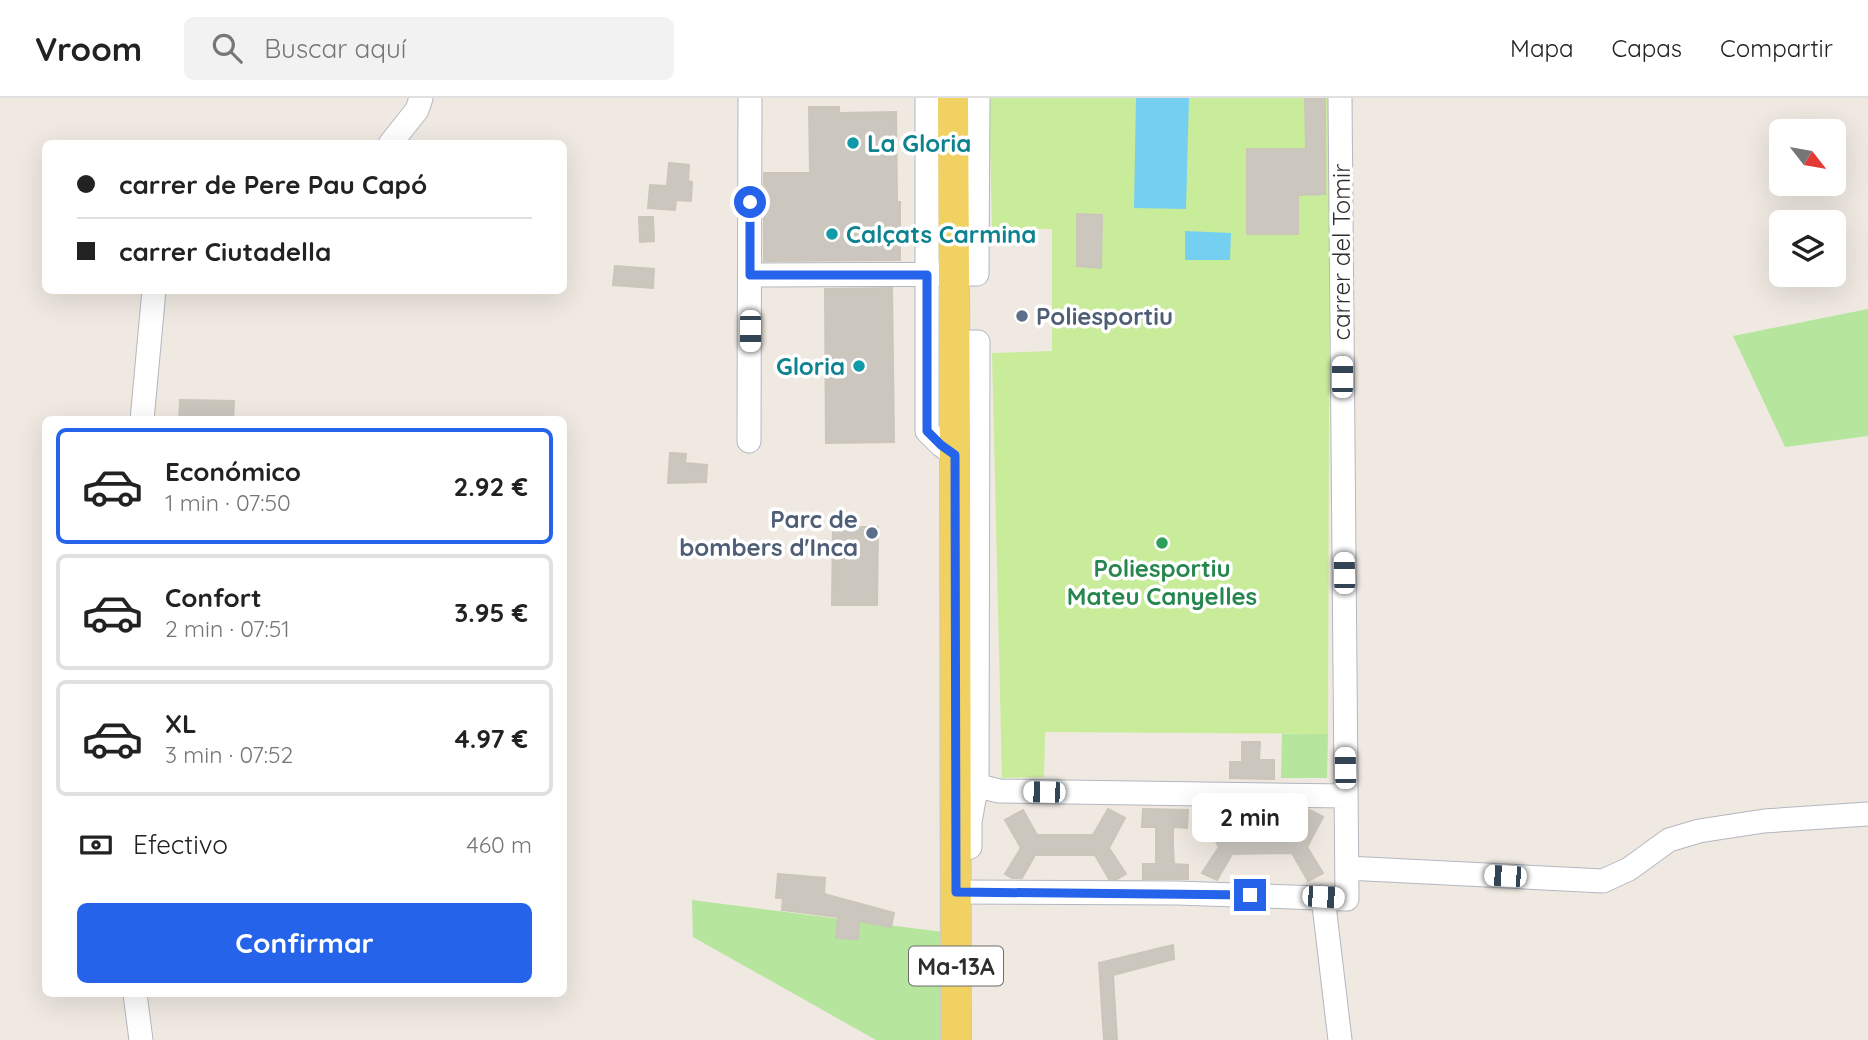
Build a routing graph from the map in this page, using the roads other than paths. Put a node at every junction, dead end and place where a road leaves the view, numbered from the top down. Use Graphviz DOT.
graph roads {
  1 [pos="421,98"];
  2 [pos="750,98"];
  3 [pos="927,98"];
  4 [pos="953,98"];
  5 [pos="978,98"];
  6 [pos="1340,98"];
  7 [pos="393,140"];
  8 [pos="750,275"];
  9 [pos="941,275"];
  10 [pos="153,294"];
  11 [pos="955,342"];
  12 [pos="142,416"];
  13 [pos="749,441"];
  14 [pos="955,455"];
  15 [pos="977,783"];
  16 [pos="1345,796"];
  17 [pos="1868,814"];
  18 [pos="1347,868"];
  19 [pos="956,892"];
  20 [pos="1323,897"];
  21 [pos="135,997"];
  22 [pos="141,1040"];
  23 [pos="956,1040"];
  24 [pos="1340,1040"];
  1 -- 7 [label="street"];
  2 -- 8 [label="street"];
  3 -- 9 [label="street"];
  4 -- 9 [label="main road"];
  5 -- 9 [label="street"];
  6 -- 16 [label="street, carrer del Tomir"];
  8 -- 9 [label="street"];
  8 -- 13 [label="street"];
  9 -- 11 [label="main road"];
  9 -- 14 [label="street"];
  10 -- 12 [label="street"];
  11 -- 14 [label="main road"];
  11 -- 15 [label="street"];
  14 -- 19 [label="main road"];
  15 -- 16 [label="street"];
  15 -- 19 [label="street"];
  16 -- 18 [label="street, carrer del Tomir"];
  17 -- 18 [label="street"];
  18 -- 20 [label="street, carrer del Tomir"];
  19 -- 20 [label="street"];
  19 -- 23 [label="main road, Ma-13A"];
  20 -- 24 [label="street"];
  21 -- 22 [label="street"];
}
